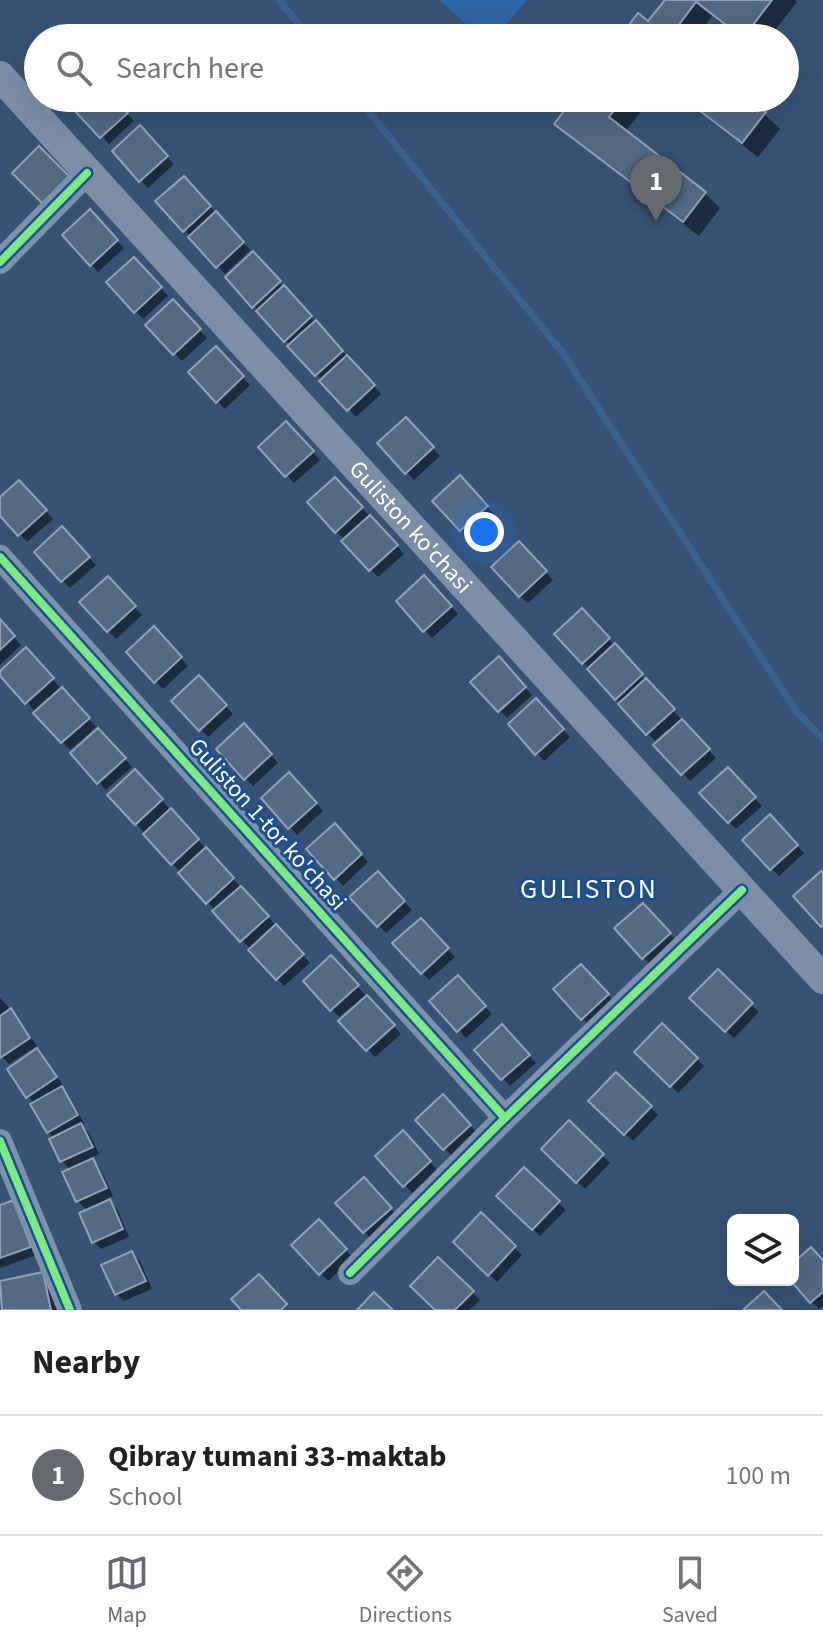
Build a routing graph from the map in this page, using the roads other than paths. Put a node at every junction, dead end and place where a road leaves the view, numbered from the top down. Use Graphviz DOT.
graph roads {
  1 [pos="0,76"];
  2 [pos="24,103"];
  3 [pos="32,112"];
  4 [pos="87,173"];
  5 [pos="0,262"];
  6 [pos="0,557"];
  7 [pos="742,890"];
  8 [pos="823,979"];
  9 [pos="505,1118"];
  10 [pos="0,1141"];
  11 [pos="350,1273"];
  12 [pos="70,1310"];
  1 -- 2 [label="main road, Guliston ko'chasi"];
  3 -- 4 [label="main road, Guliston ko'chasi"];
  4 -- 5 [label="street"];
  4 -- 7 [label="main road, Guliston ko'chasi"];
  6 -- 9 [label="street, Guliston 1-tor ko'chasi"];
  7 -- 8 [label="main road, Guliston ko'chasi"];
  7 -- 9 [label="street"];
  9 -- 11 [label="street"];
  10 -- 12 [label="street"];
}
